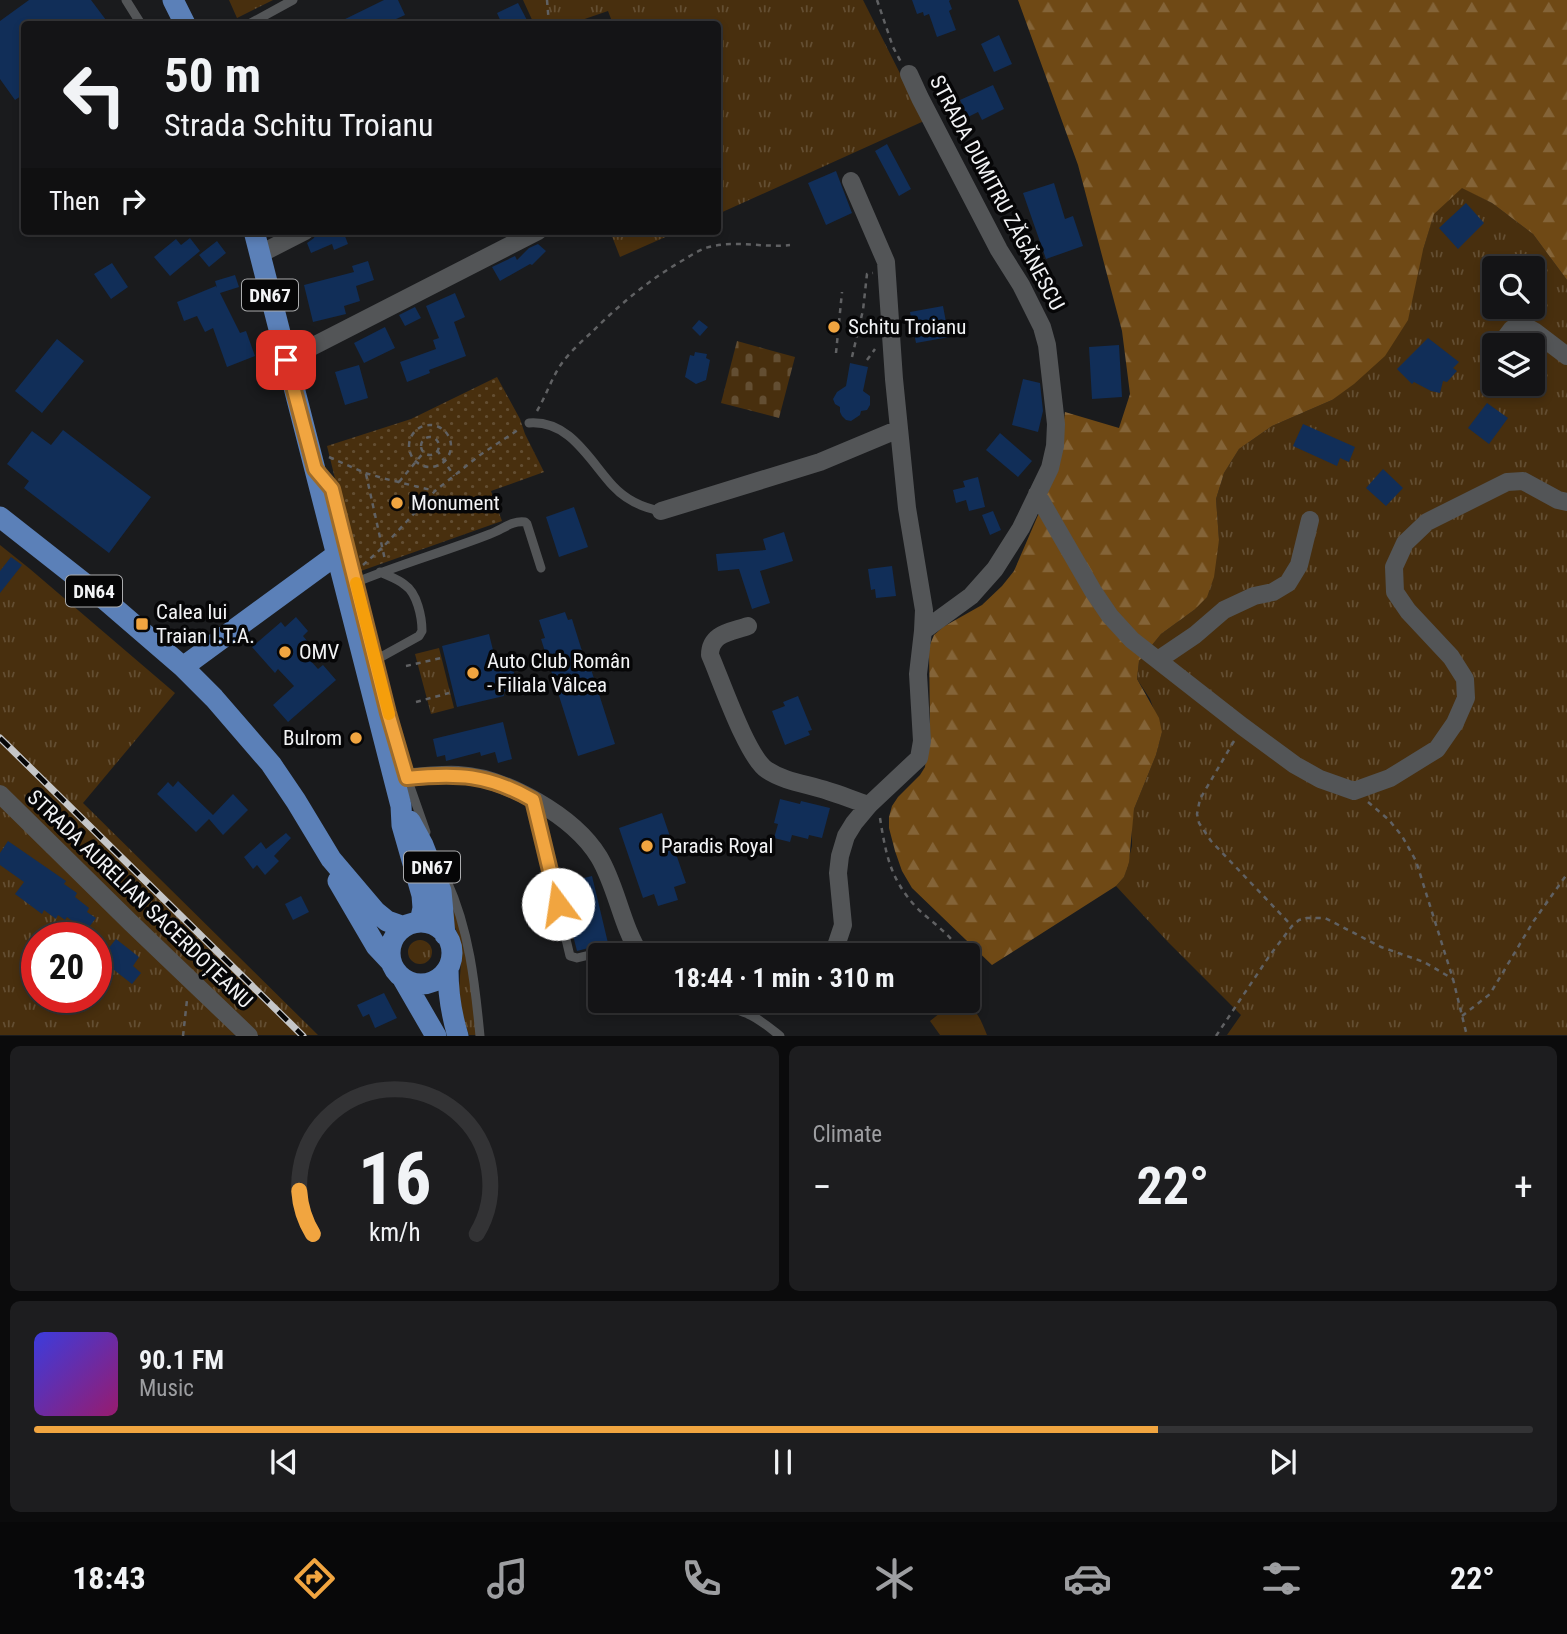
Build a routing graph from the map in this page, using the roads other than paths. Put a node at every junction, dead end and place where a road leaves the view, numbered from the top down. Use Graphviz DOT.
graph roads {
  1 [pos="126,0"];
  2 [pos="293,0"];
  3 [pos="139,21"];
  4 [pos="254,21"];
  5 [pos="909,74"];
  6 [pos="851,181"];
  7 [pos="255,235"];
  8 [pos="297,235"];
  9 [pos="530,235"];
  10 [pos="260,254"];
  11 [pos="1508,333"];
  12 [pos="1537,333"];
  13 [pos="1545,339"];
  14 [pos="1567,356"];
  15 [pos="286,360"];
  16 [pos="529,423"];
  17 [pos="900,433"];
  18 [pos="315,469"];
  19 [pos="1037,494"];
  20 [pos="1567,502"];
  21 [pos="661,511"];
  22 [pos="0,517"];
  23 [pos="1310,520"];
  24 [pos="336,555"];
  25 [pos="541,568"];
  26 [pos="383,571"];
  27 [pos="352,581"];
  28 [pos="748,626"];
  29 [pos="923,631"];
  30 [pos="1158,660"];
  31 [pos="370,663"];
  32 [pos="183,667"];
  33 [pos="400,778"];
  34 [pos="0,794"];
  35 [pos="533,800"];
  36 [pos="874,801"];
  37 [pos="401,806"];
  38 [pos="331,859"];
  39 [pos="412,925"];
  40 [pos="445,935"];
  41 [pos="634,943"];
  42 [pos="837,943"];
  43 [pos="588,957"];
  44 [pos="448,969"];
  45 [pos="397,971"];
  46 [pos="745,1013"];
  47 [pos="249,1035"];
  48 [pos="436,1035"];
  49 [pos="458,1035"];
  50 [pos="480,1035"];
  51 [pos="780,1035"];
  1 -- 3 [label="lane"];
  2 -- 4 [label="lane"];
  5 -- 19 [label="street, STRADA DUMITRU ZĂGĂNESCU"];
  6 -- 17 [label="street"];
  7 -- 10 [label="main road, DN67"];
  8 -- 10 [label="street"];
  9 -- 15 [label="street"];
  10 -- 15 [label="main road, DN67"];
  11 -- 12 [label="street"];
  13 -- 14 [label="street"];
  15 -- 18 [label="main road, DN67"];
  16 -- 21 [label="lane"];
  17 -- 21 [label="street"];
  17 -- 29 [label="street"];
  18 -- 24 [label="main road, DN67"];
  18 -- 27 [label="lane"];
  19 -- 29 [label="street, STRADA DUMITRU ZĂGĂNESCU"];
  19 -- 30 [label="street"];
  20 -- 30 [label="street"];
  22 -- 32 [label="main road, DN64"];
  23 -- 30 [label="street"];
  24 -- 27 [label="main road, DN67"];
  24 -- 32 [label="main road"];
  25 -- 26 [label="lane"];
  26 -- 27 [label="lane"];
  26 -- 31 [label="lane"];
  27 -- 31 [label="main road, DN67"];
  28 -- 36 [label="street"];
  29 -- 36 [label="street"];
  31 -- 33 [label="main road, DN67"];
  32 -- 38 [label="main road, DN64"];
  33 -- 35 [label="street"];
  33 -- 37 [label="main road, DN67"];
  33 -- 50 [label="lane"];
  34 -- 47 [label="street, STRADA AURELIAN SACERDOȚEANU"];
  35 -- 41 [label="street"];
  35 -- 43 [label="lane"];
  36 -- 42 [label="street"];
  37 -- 39 [label="main road, DN67"];
  37 -- 40 [label="main road, DN67"];
  38 -- 39 [label="main road, DN64"];
  38 -- 45 [label="main road, DN64"];
  39 -- 40 [label="main road"];
  39 -- 45 [label="main road"];
  40 -- 44 [label="main road"];
  44 -- 45 [label="main road"];
  44 -- 49 [label="main road"];
  45 -- 48 [label="main road, DN64"];
  46 -- 51 [label="lane"];
}
